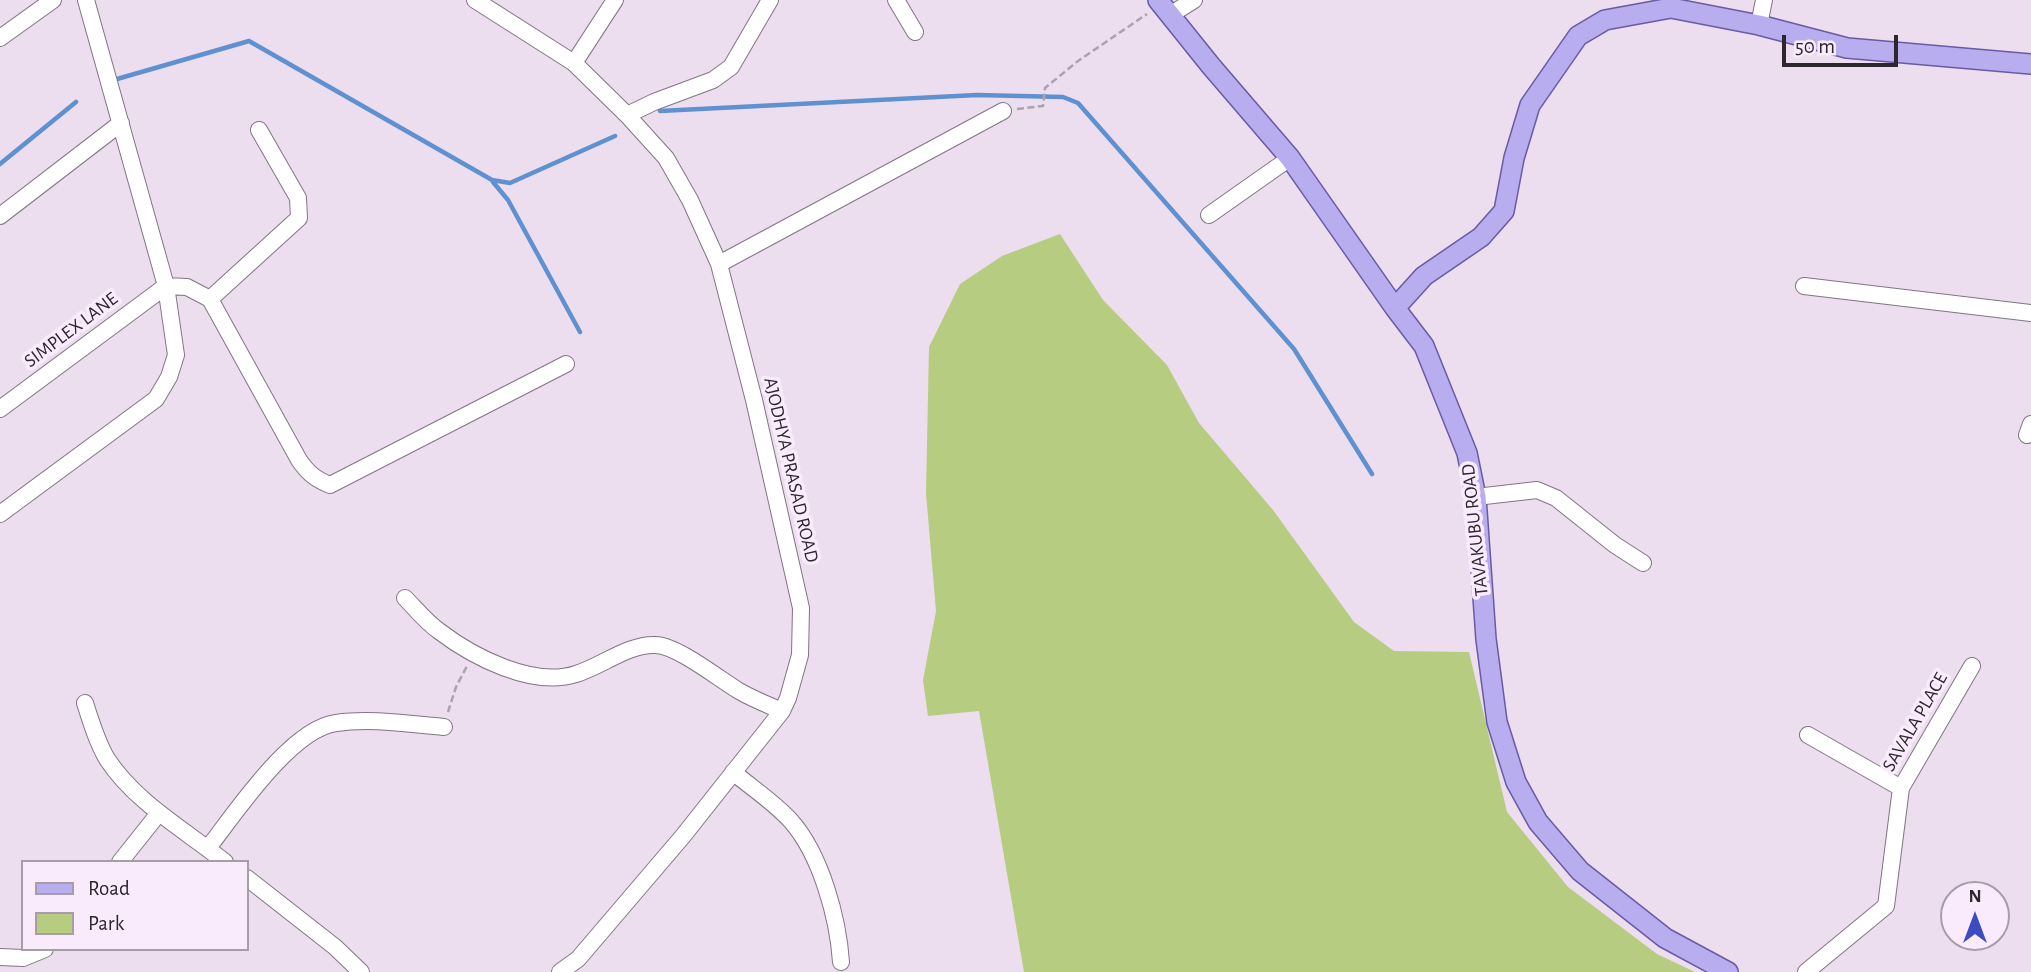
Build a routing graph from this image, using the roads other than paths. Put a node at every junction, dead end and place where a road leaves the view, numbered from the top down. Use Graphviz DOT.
graph roads {
  1 [pos="53,0"];
  2 [pos="86,0"];
  3 [pos="475,0"];
  4 [pos="615,0"];
  5 [pos="770,0"];
  6 [pos="895,0"];
  7 [pos="1194,0"];
  8 [pos="1764,0"];
  9 [pos="1163,6"];
  10 [pos="1759,25"];
  11 [pos="915,32"];
  12 [pos="0,38"];
  13 [pos="574,62"];
  14 [pos="2031,64"];
  15 [pos="1003,111"];
  16 [pos="627,115"];
  17 [pos="121,123"];
  18 [pos="259,130"];
  19 [pos="1290,158"];
  20 [pos="1209,215"];
  21 [pos="0,216"];
  22 [pos="719,264"];
  23 [pos="166,286"];
  24 [pos="1804,286"];
  25 [pos="210,299"];
  26 [pos="1395,308"];
  27 [pos="2031,313"];
  28 [pos="566,364"];
  29 [pos="0,409"];
  30 [pos="1475,497"];
  31 [pos="0,514"];
  32 [pos="1643,563"];
  33 [pos="405,598"];
  34 [pos="1972,666"];
  35 [pos="85,703"];
  36 [pos="782,711"];
  37 [pos="443,727"];
  38 [pos="1808,735"];
  39 [pos="733,772"];
  40 [pos="1901,789"];
  41 [pos="159,813"];
  42 [pos="208,848"];
  43 [pos="122,860"];
  44 [pos="223,860"];
  45 [pos="248,879"];
  46 [pos="40,951"];
  47 [pos="0,957"];
  48 [pos="841,962"];
  49 [pos="361,972"];
  50 [pos="560,972"];
  51 [pos="1728,972"];
  52 [pos="1806,972"];
  1 -- 12 [label="street"];
  2 -- 17 [label="street"];
  3 -- 13 [label="street, AJODHYA PRASAD ROAD"];
  4 -- 13 [label="street"];
  5 -- 16 [label="street"];
  6 -- 11 [label="street"];
  7 -- 9 [label="street"];
  8 -- 10 [label="street"];
  9 -- 19 [label="main road, TAVAKUBU ROAD"];
  10 -- 14 [label="main road"];
  10 -- 26 [label="main road"];
  13 -- 16 [label="street, AJODHYA PRASAD ROAD"];
  15 -- 22 [label="street"];
  16 -- 22 [label="street, AJODHYA PRASAD ROAD"];
  17 -- 21 [label="street"];
  17 -- 23 [label="street"];
  18 -- 25 [label="street"];
  19 -- 20 [label="street"];
  19 -- 26 [label="main road, TAVAKUBU ROAD"];
  22 -- 36 [label="street, AJODHYA PRASAD ROAD"];
  23 -- 25 [label="street"];
  23 -- 29 [label="street, SIMPLEX LANE"];
  23 -- 31 [label="street"];
  24 -- 27 [label="street"];
  25 -- 28 [label="street"];
  26 -- 30 [label="main road, TAVAKUBU ROAD"];
  30 -- 32 [label="street"];
  30 -- 51 [label="main road, TAVAKUBU ROAD"];
  33 -- 36 [label="street"];
  34 -- 40 [label="street, SAVALA PLACE"];
  35 -- 41 [label="street"];
  36 -- 39 [label="street, AJODHYA PRASAD ROAD"];
  37 -- 42 [label="street"];
  38 -- 40 [label="street"];
  39 -- 48 [label="street"];
  39 -- 50 [label="street, AJODHYA PRASAD ROAD"];
  40 -- 52 [label="street, SAVALA PLACE"];
  41 -- 42 [label="street"];
  41 -- 43 [label="street"];
  42 -- 44 [label="street"];
  45 -- 49 [label="street"];
  46 -- 47 [label="street"];
}
